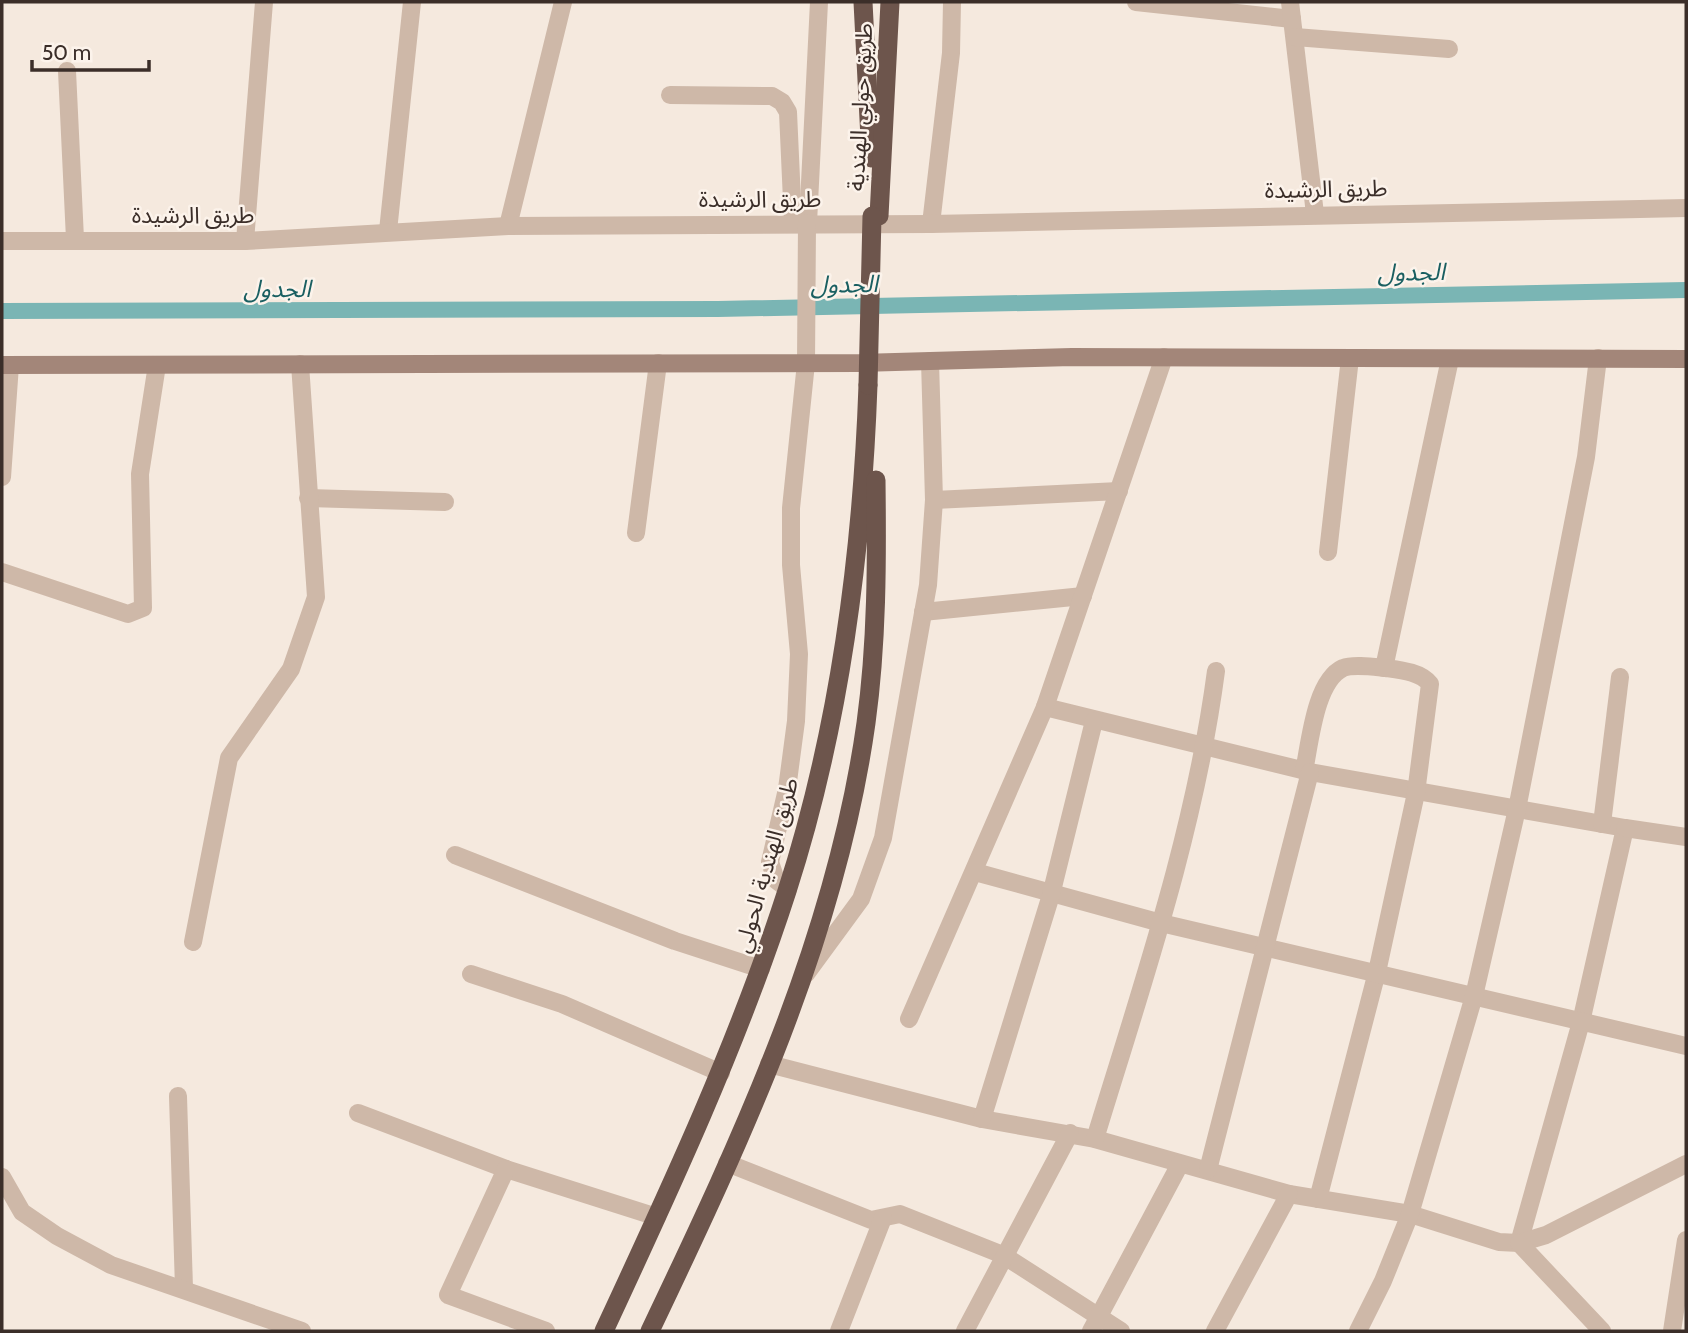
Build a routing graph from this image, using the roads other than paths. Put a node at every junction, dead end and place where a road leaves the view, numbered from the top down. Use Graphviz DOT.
graph roads {
  1 [pos="264,2"];
  2 [pos="412,2"];
  3 [pos="563,2"];
  4 [pos="818,2"];
  5 [pos="863,2"];
  6 [pos="890,2"];
  7 [pos="952,2"];
  8 [pos="1136,2"];
  9 [pos="1292,19"];
  10 [pos="1449,49"];
  11 [pos="67,71"];
  12 [pos="670,95"];
  13 [pos="1686,208"];
  14 [pos="1315,214"];
  15 [pos="875,216"];
  16 [pos="803,223"];
  17 [pos="931,224"];
  18 [pos="508,226"];
  19 [pos="388,230"];
  20 [pos="75,239"];
  21 [pos="2,241"];
  22 [pos="245,241"];
  23 [pos="1164,357"];
  24 [pos="1350,358"];
  25 [pos="1598,358"];
  26 [pos="1450,359"];
  27 [pos="1686,359"];
  28 [pos="930,360"];
  29 [pos="658,363"];
  30 [pos="806,363"];
  31 [pos="300,364"];
  32 [pos="6,365"];
  33 [pos="157,365"];
  34 [pos="871,384"];
  35 [pos="2,477"];
  36 [pos="1119,491"];
  37 [pos="308,498"];
  38 [pos="934,500"];
  39 [pos="445,502"];
  40 [pos="636,533"];
  41 [pos="1328,552"];
  42 [pos="2,572"];
  43 [pos="1083,596"];
  44 [pos="923,612"];
  45 [pos="1384,668"];
  46 [pos="1216,671"];
  47 [pos="1620,677"];
  48 [pos="1045,707"];
  49 [pos="1094,721"];
  50 [pos="1206,749"];
  51 [pos="1307,771"];
  52 [pos="1416,793"];
  53 [pos="1517,810"];
  54 [pos="1602,824"];
  55 [pos="1625,828"];
  56 [pos="1686,837"];
  57 [pos="455,855"];
  58 [pos="975,872"];
  59 [pos="788,889"];
  60 [pos="1051,894"];
  61 [pos="1161,923"];
  62 [pos="193,942"];
  63 [pos="1267,946"];
  64 [pos="761,969"];
  65 [pos="1377,972"];
  66 [pos="471,974"];
  67 [pos="802,978"];
  68 [pos="1474,996"];
  69 [pos="909,1019"];
  70 [pos="1581,1022"];
  71 [pos="1686,1046"];
  72 [pos="769,1064"];
  73 [pos="721,1073"];
  74 [pos="178,1096"];
  75 [pos="358,1113"];
  76 [pos="982,1119"];
  77 [pos="1070,1133"];
  78 [pos="1096,1139"];
  79 [pos="727,1163"];
  80 [pos="1180,1164"];
  81 [pos="1686,1164"];
  82 [pos="506,1169"];
  83 [pos="1208,1170"];
  84 [pos="2,1177"];
  85 [pos="1289,1194"];
  86 [pos="1318,1199"];
  87 [pos="1410,1214"];
  88 [pos="657,1217"];
  89 [pos="883,1218"];
  90 [pos="1686,1240"];
  91 [pos="1519,1243"];
  92 [pos="1003,1255"];
  93 [pos="184,1288"];
  94 [pos="1095,1324"];
  95 [pos="302,1331"];
  96 [pos="546,1331"];
  97 [pos="604,1331"];
  98 [pos="650,1331"];
  99 [pos="839,1331"];
  100 [pos="965,1331"];
  101 [pos="1121,1331"];
  102 [pos="1215,1331"];
  103 [pos="1358,1331"];
  104 [pos="1602,1331"];
  105 [pos="1672,1331"];
  1 -- 22 [label="street"];
  2 -- 19 [label="street"];
  3 -- 18 [label="street"];
  4 -- 16 [label="street"];
  5 -- 15 [label="highway, طريق حولي الهندية"];
  6 -- 15 [label="highway, طريق حولي الهندية"];
  7 -- 17 [label="street"];
  8 -- 9 [label="street"];
  9 -- 10 [label="street"];
  9 -- 14 [label="street"];
  11 -- 20 [label="street"];
  12 -- 16 [label="street"];
  13 -- 14 [label="street, طريق الرشيدة"];
  14 -- 17 [label="street, طريق الرشيدة"];
  15 -- 34 [label="highway"];
  16 -- 17 [label="street, طريق الرشيدة"];
  16 -- 18 [label="street, طريق الرشيدة"];
  16 -- 30 [label="street"];
  18 -- 19 [label="street, طريق الرشيدة"];
  19 -- 22 [label="street, طريق الرشيدة"];
  20 -- 21 [label="street, طريق الرشيدة"];
  20 -- 22 [label="street, طريق الرشيدة"];
  23 -- 24 [label="main road"];
  23 -- 28 [label="main road"];
  23 -- 36 [label="street"];
  24 -- 26 [label="main road"];
  24 -- 41 [label="street"];
  25 -- 26 [label="main road"];
  25 -- 27 [label="main road"];
  25 -- 53 [label="street"];
  26 -- 45 [label="street"];
  28 -- 30 [label="main road"];
  28 -- 38 [label="street"];
  29 -- 30 [label="main road"];
  29 -- 31 [label="main road"];
  29 -- 40 [label="street"];
  30 -- 59 [label="street"];
  31 -- 33 [label="main road"];
  31 -- 37 [label="street"];
  32 -- 33 [label="main road"];
  32 -- 35 [label="street"];
  33 -- 42 [label="street"];
  34 -- 59 [label="highway, طريق الهندية الحولي"];
  34 -- 67 [label="highway"];
  36 -- 38 [label="street"];
  36 -- 43 [label="street"];
  37 -- 39 [label="street"];
  37 -- 62 [label="street"];
  38 -- 44 [label="street"];
  43 -- 44 [label="street"];
  43 -- 48 [label="street"];
  44 -- 67 [label="street"];
  45 -- 51 [label="street"];
  45 -- 52 [label="street"];
  46 -- 50 [label="street"];
  47 -- 54 [label="street"];
  48 -- 49 [label="street"];
  48 -- 58 [label="street"];
  49 -- 50 [label="street"];
  49 -- 60 [label="street"];
  50 -- 51 [label="street"];
  50 -- 61 [label="street"];
  51 -- 52 [label="street"];
  51 -- 63 [label="street"];
  52 -- 53 [label="street"];
  52 -- 65 [label="street"];
  53 -- 54 [label="street"];
  53 -- 68 [label="street"];
  54 -- 55 [label="street"];
  55 -- 56 [label="street"];
  55 -- 70 [label="street"];
  57 -- 64 [label="street"];
  58 -- 60 [label="street"];
  58 -- 69 [label="street"];
  59 -- 64 [label="highway, طريق الهندية الحولي"];
  60 -- 61 [label="street"];
  60 -- 76 [label="street"];
  61 -- 63 [label="street"];
  61 -- 78 [label="street"];
  63 -- 65 [label="street"];
  63 -- 83 [label="street"];
  64 -- 73 [label="highway, طريق الهندية الحولي"];
  65 -- 68 [label="street"];
  65 -- 86 [label="street"];
  66 -- 73 [label="street"];
  67 -- 72 [label="highway"];
  68 -- 70 [label="street"];
  68 -- 87 [label="street"];
  70 -- 71 [label="street"];
  70 -- 91 [label="street"];
  72 -- 76 [label="street"];
  72 -- 79 [label="highway"];
  73 -- 88 [label="highway, طريق الهندية الحولي"];
  74 -- 93 [label="street"];
  75 -- 82 [label="street"];
  76 -- 77 [label="street"];
  77 -- 78 [label="street"];
  77 -- 92 [label="street"];
  78 -- 80 [label="street"];
  79 -- 89 [label="street"];
  79 -- 98 [label="highway"];
  80 -- 83 [label="street"];
  80 -- 94 [label="street"];
  81 -- 91 [label="street"];
  82 -- 88 [label="street"];
  82 -- 96 [label="street"];
  83 -- 85 [label="street"];
  84 -- 93 [label="street"];
  85 -- 86 [label="street"];
  85 -- 102 [label="street"];
  86 -- 87 [label="street"];
  87 -- 91 [label="street"];
  87 -- 103 [label="street"];
  88 -- 97 [label="highway, طريق الهندية الحولي"];
  89 -- 92 [label="street"];
  89 -- 99 [label="street"];
  90 -- 105 [label="street"];
  91 -- 104 [label="street"];
  92 -- 94 [label="street"];
  92 -- 100 [label="street"];
  93 -- 95 [label="street"];
  94 -- 101 [label="street"];
}
